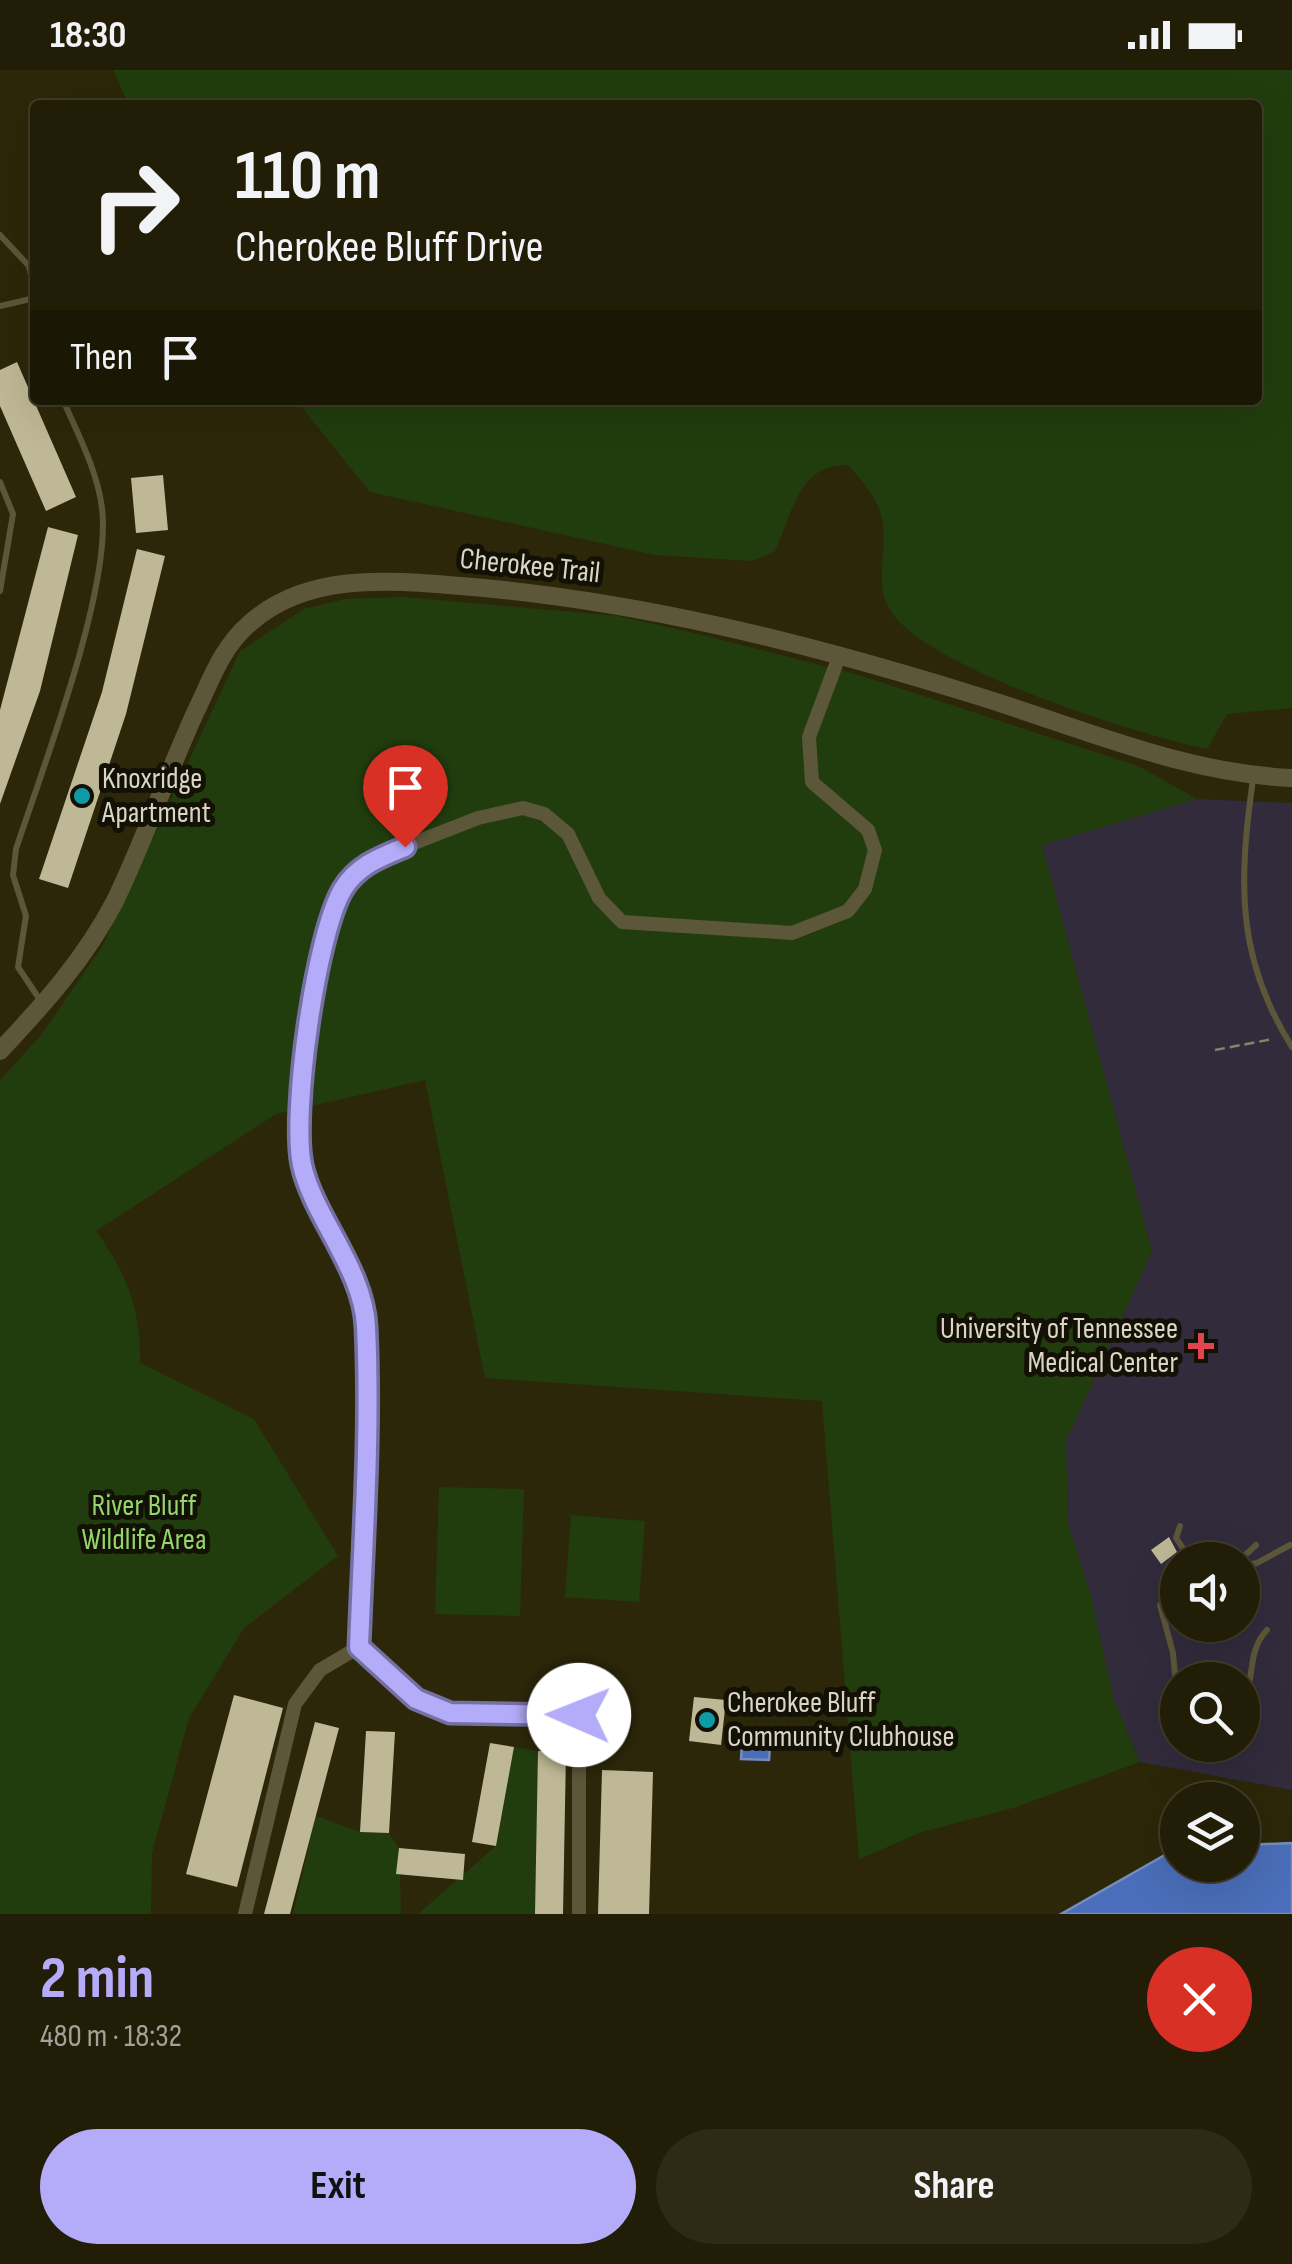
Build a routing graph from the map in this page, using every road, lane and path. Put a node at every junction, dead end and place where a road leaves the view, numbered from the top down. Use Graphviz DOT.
graph roads {
  1 [pos="0,235"];
  2 [pos="30,271"];
  3 [pos="30,297"];
  4 [pos="0,306"];
  5 [pos="64,405"];
  6 [pos="0,482"];
  7 [pos="0,591"];
  8 [pos="840,654"];
  9 [pos="1253,776"];
  10 [pos="1292,778"];
  11 [pos="44,1005"];
  12 [pos="1285,1035"];
  13 [pos="1292,1047"];
  14 [pos="1215,1050"];
  15 [pos="0,1051"];
  16 [pos="1180,1526"];
  17 [pos="1179,1542"];
  18 [pos="1290,1546"];
  19 [pos="1260,1562"];
  20 [pos="1267,1630"];
  21 [pos="359,1647"];
  22 [pos="1251,1662"];
  23 [pos="245,1914"];
  24 [pos="578,1914"];
  1 -- 2 [label="lane"];
  3 -- 4 [label="lane"];
  5 -- 11 [label="lane"];
  6 -- 7 [label="lane"];
  8 -- 9 [label="street, Cherokee Trail"];
  8 -- 11 [label="street, Cherokee Trail"];
  8 -- 21 [label="street"];
  9 -- 10 [label="street, Cherokee Trail"];
  9 -- 12 [label="lane"];
  11 -- 15 [label="street, Cherokee Trail"];
  12 -- 13 [label="lane"];
  12 -- 14 [label="path"];
  16 -- 17 [label="lane"];
  18 -- 19 [label="lane"];
  20 -- 22 [label="lane"];
  21 -- 23 [label="street"];
  21 -- 24 [label="street"];
}
